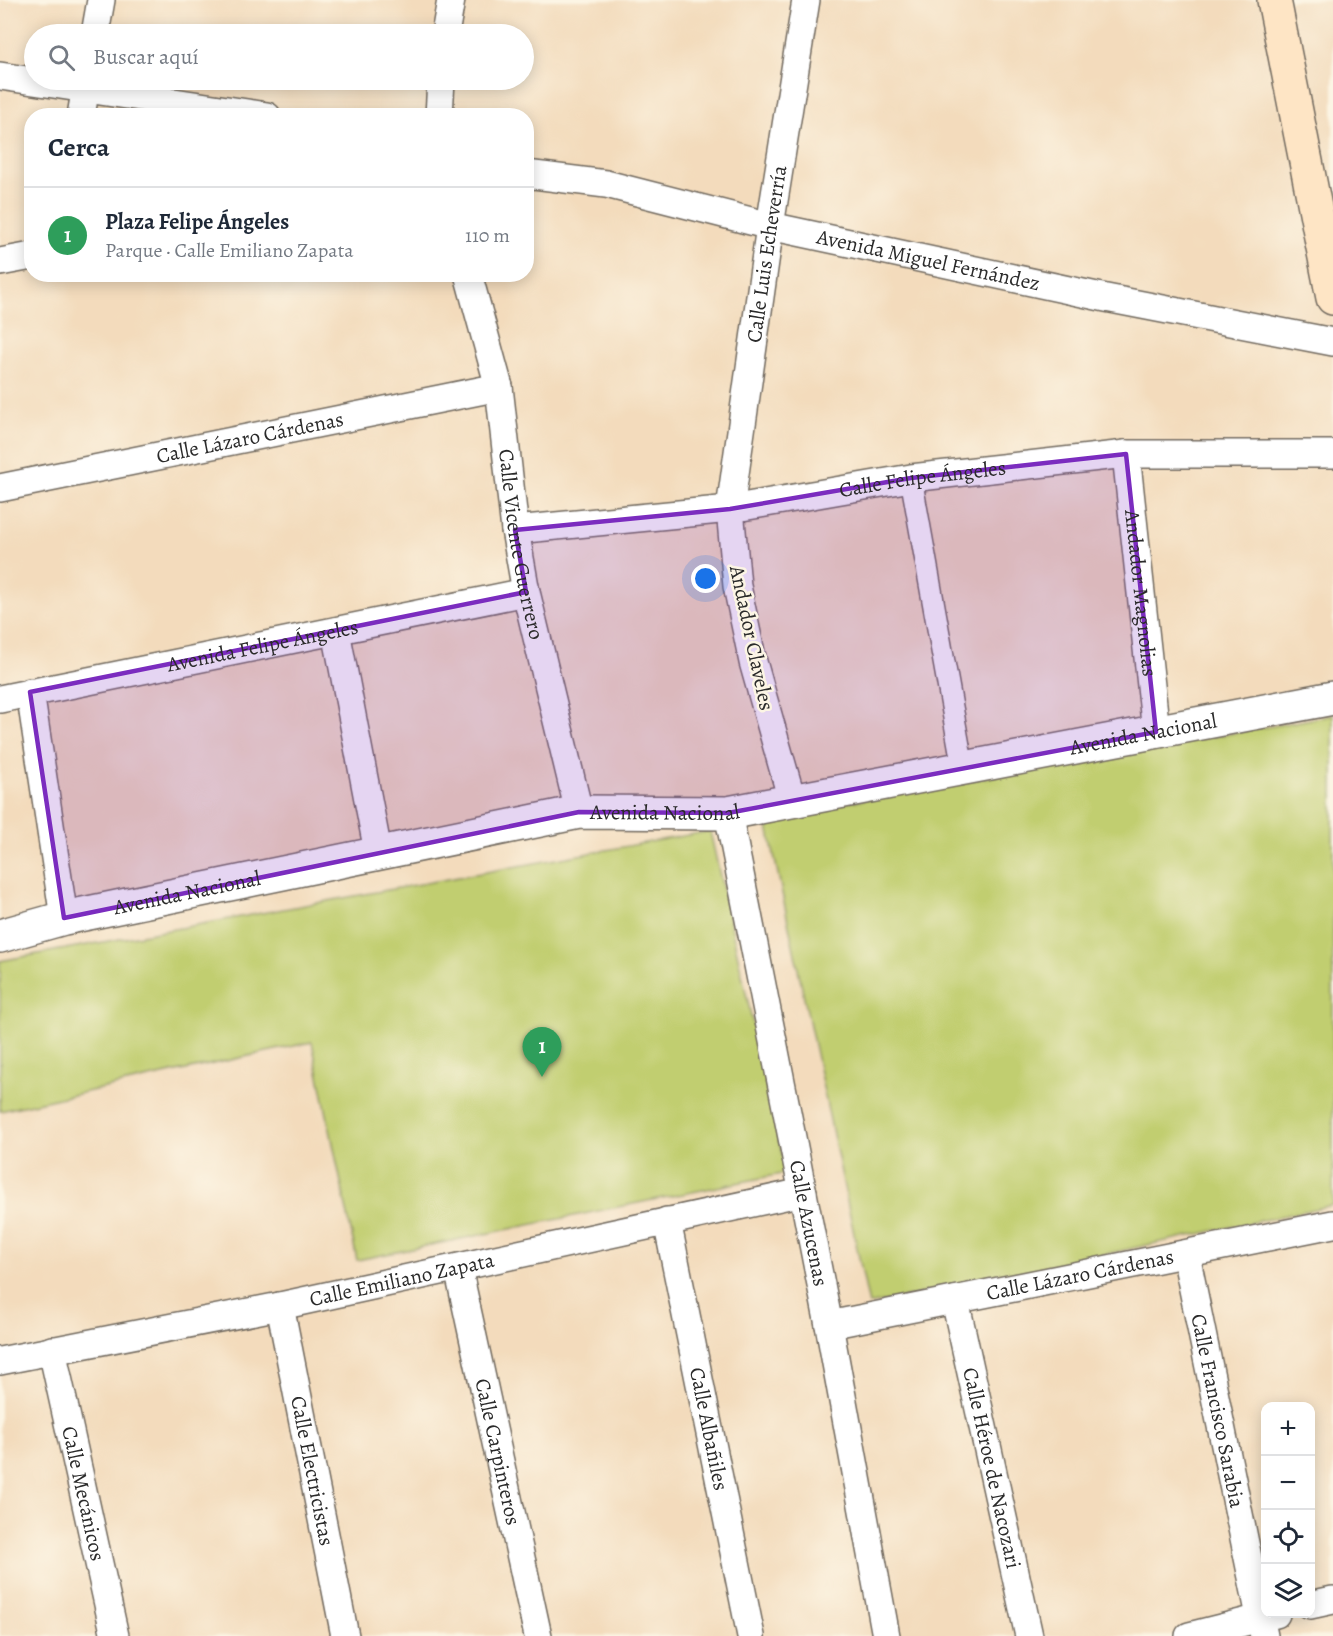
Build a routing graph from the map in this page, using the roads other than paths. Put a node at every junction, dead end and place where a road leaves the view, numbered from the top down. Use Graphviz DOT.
graph roads {
  1 [pos="101,0"];
  2 [pos="451,0"];
  3 [pos="806,0"];
  4 [pos="1274,0"];
  5 [pos="97,24"];
  6 [pos="447,24"];
  7 [pos="0,76"];
  8 [pos="24,81"];
  9 [pos="63,90"];
  10 [pos="440,90"];
  11 [pos="85,95"];
  12 [pos="198,108"];
  13 [pos="439,108"];
  14 [pos="534,175"];
  15 [pos="770,226"];
  16 [pos="24,258"];
  17 [pos="0,262"];
  18 [pos="470,282"];
  19 [pos="1333,298"];
  20 [pos="1333,342"];
  21 [pos="499,387"];
  22 [pos="1126,454"];
  23 [pos="1333,454"];
  24 [pos="911,478"];
  25 [pos="0,488"];
  26 [pos="730,509"];
  27 [pos="515,530"];
  28 [pos="526,592"];
  29 [pos="336,631"];
  30 [pos="30,692"];
  31 [pos="1333,698"];
  32 [pos="0,699"];
  33 [pos="1156,732"];
  34 [pos="963,768"];
  35 [pos="792,800"];
  36 [pos="579,812"];
  37 [pos="728,813"];
  38 [pos="378,852"];
  39 [pos="64,918"];
  40 [pos="0,936"];
  41 [pos="803,1192"];
  42 [pos="667,1221"];
  43 [pos="1333,1224"];
  44 [pos="1186,1255"];
  45 [pos="458,1268"];
  46 [pos="955,1300"];
  47 [pos="280,1306"];
  48 [pos="829,1325"];
  49 [pos="52,1350"];
  50 [pos="0,1361"];
  51 [pos="1333,1600"];
  52 [pos="1315,1604"];
  53 [pos="1267,1622"];
  54 [pos="115,1636"];
  55 [pos="345,1636"];
  56 [pos="538,1636"];
  57 [pos="751,1636"];
  58 [pos="886,1636"];
  59 [pos="1029,1636"];
  60 [pos="1189,1636"];
  1 -- 5 [label="street"];
  2 -- 6 [label="street"];
  3 -- 15 [label="street, Calle Luis Echeverría"];
  4 -- 19 [label="main road"];
  7 -- 8 [label="street"];
  9 -- 11 [label="street"];
  10 -- 13 [label="street"];
  11 -- 12 [label="street"];
  14 -- 15 [label="street, Avenida Miguel Fernández"];
  15 -- 20 [label="street, Avenida Miguel Fernández"];
  15 -- 26 [label="street, Calle Luis Echeverría"];
  16 -- 17 [label="street"];
  18 -- 21 [label="street, Calle Vicente Guerrero"];
  21 -- 25 [label="street, Calle Lázaro Cárdenas"];
  21 -- 27 [label="street, Calle Vicente Guerrero"];
  22 -- 23 [label="street, Calle Felipe Ángeles"];
  22 -- 24 [label="street, Calle Felipe Ángeles"];
  22 -- 33 [label="street, Andador Magnolias"];
  24 -- 26 [label="street, Calle Felipe Ángeles"];
  24 -- 34 [label="street"];
  26 -- 27 [label="street, Calle Felipe Ángeles"];
  26 -- 35 [label="street, Andador Claveles"];
  27 -- 28 [label="street, Calle Vicente Guerrero"];
  28 -- 29 [label="street, Avenida Felipe Ángeles"];
  28 -- 36 [label="street, Calle Vicente Guerrero"];
  29 -- 30 [label="street, Avenida Felipe Ángeles"];
  29 -- 38 [label="street"];
  30 -- 32 [label="street, Avenida Felipe Ángeles"];
  30 -- 39 [label="street"];
  31 -- 33 [label="street, Avenida Nacional"];
  33 -- 34 [label="street, Avenida Nacional"];
  34 -- 35 [label="street, Avenida Nacional"];
  35 -- 37 [label="street, Avenida Nacional"];
  36 -- 37 [label="street, Avenida Nacional"];
  36 -- 38 [label="street, Avenida Nacional"];
  37 -- 41 [label="street, Calle Azucenas"];
  38 -- 39 [label="street, Avenida Nacional"];
  39 -- 40 [label="street, Avenida Nacional"];
  41 -- 42 [label="street, Calle Emiliano Zapata"];
  41 -- 48 [label="street, Calle Azucenas"];
  42 -- 45 [label="street, Calle Emiliano Zapata"];
  42 -- 57 [label="street, Calle Albañiles"];
  43 -- 44 [label="street, Calle Lázaro Cárdenas"];
  44 -- 46 [label="street, Calle Lázaro Cárdenas"];
  44 -- 53 [label="street, Calle Francisco Sarabia"];
  45 -- 47 [label="street, Calle Emiliano Zapata"];
  45 -- 56 [label="street, Calle Carpinteros"];
  46 -- 48 [label="street, Calle Lázaro Cárdenas"];
  46 -- 59 [label="street, Calle Héroe de Nacozari"];
  47 -- 49 [label="street, Calle Emiliano Zapata"];
  47 -- 55 [label="street, Calle Electricistas"];
  48 -- 58 [label="street, Calle Azucenas"];
  49 -- 50 [label="street, Calle Emiliano Zapata"];
  49 -- 54 [label="street, Calle Mecánicos"];
  51 -- 52 [label="street"];
  53 -- 60 [label="street"];
}
